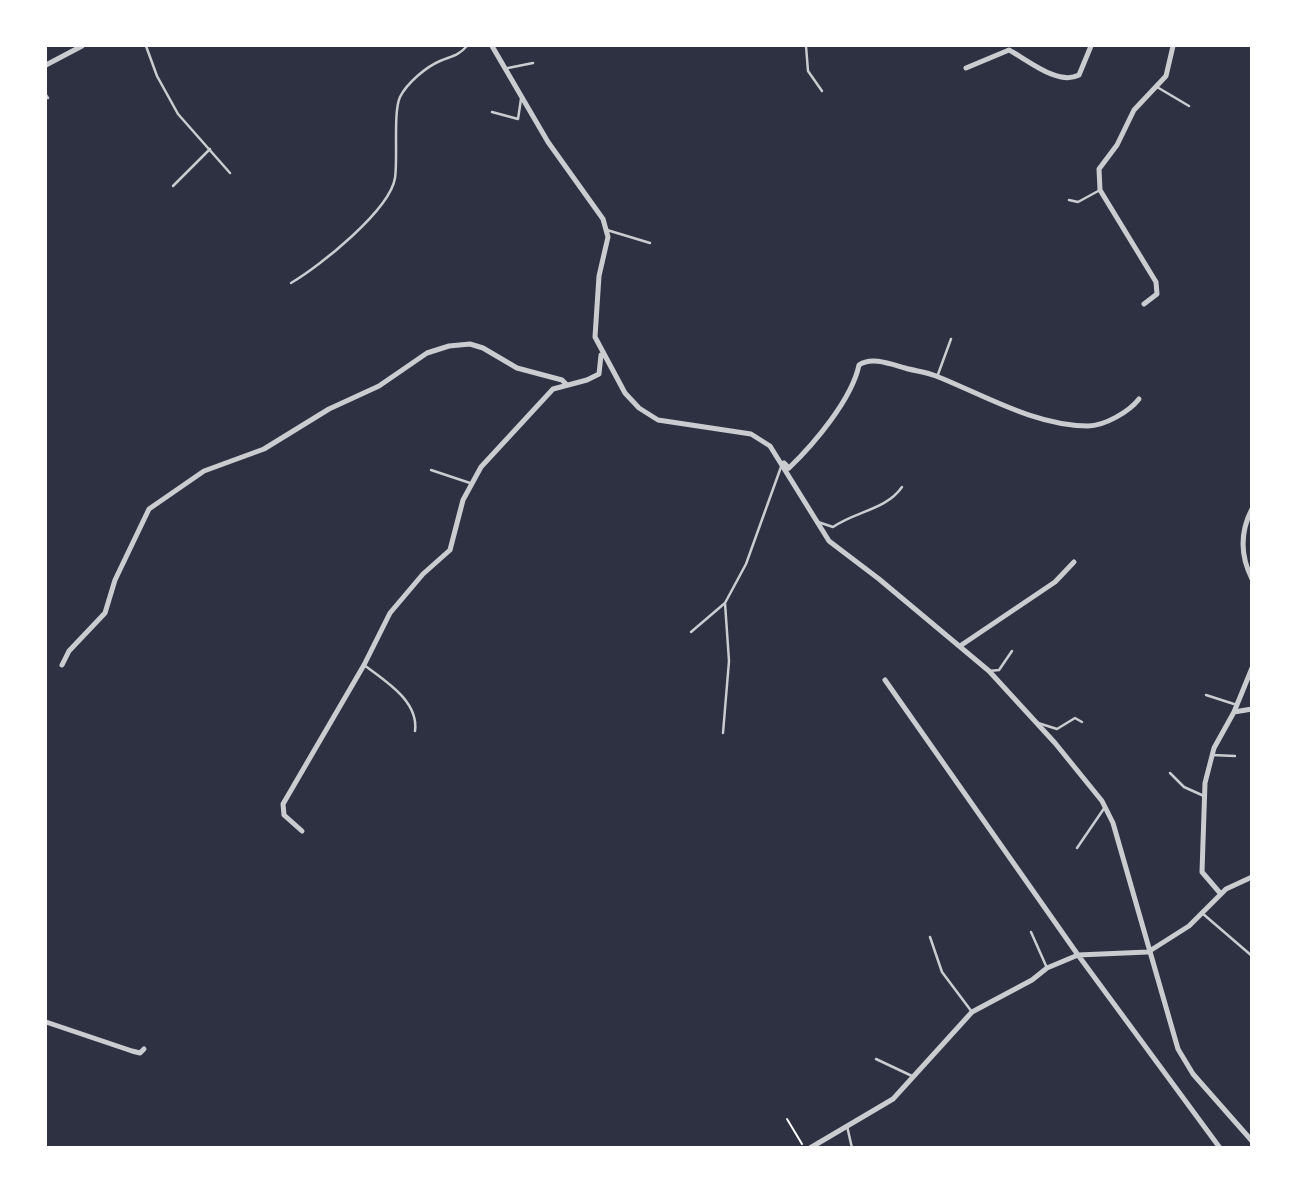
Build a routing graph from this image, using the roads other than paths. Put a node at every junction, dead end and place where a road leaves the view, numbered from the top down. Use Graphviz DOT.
graph roads {
  1 [pos="82,46"];
  2 [pos="146,46"];
  3 [pos="467,46"];
  4 [pos="492,46"];
  5 [pos="806,46"];
  6 [pos="1091,46"];
  7 [pos="1173,46"];
  8 [pos="533,63"];
  9 [pos="46,65"];
  10 [pos="966,68"];
  11 [pos="504,69"];
  12 [pos="1157,87"];
  13 [pos="822,91"];
  14 [pos="521,99"];
  15 [pos="1189,106"];
  16 [pos="492,112"];
  17 [pos="210,149"];
  18 [pos="230,173"];
  19 [pos="173,186"];
  20 [pos="1100,190"];
  21 [pos="1069,200"];
  22 [pos="607,230"];
  23 [pos="650,243"];
  24 [pos="290,283"];
  25 [pos="1144,304"];
  26 [pos="951,339"];
  27 [pos="601,353"];
  28 [pos="937,377"];
  29 [pos="567,385"];
  30 [pos="1139,399"];
  31 [pos="780,462"];
  32 [pos="431,470"];
  33 [pos="470,483"];
  34 [pos="902,487"];
  35 [pos="1251,509"];
  36 [pos="815,520"];
  37 [pos="1074,562"];
  38 [pos="1251,579"];
  39 [pos="725,603"];
  40 [pos="691,632"];
  41 [pos="960,646"];
  42 [pos="1012,651"];
  43 [pos="62,665"];
  44 [pos="364,665"];
  45 [pos="1251,668"];
  46 [pos="989,671"];
  47 [pos="885,680"];
  48 [pos="1206,695"];
  49 [pos="1237,705"];
  50 [pos="1251,709"];
  51 [pos="1234,712"];
  52 [pos="1082,722"];
  53 [pos="1038,723"];
  54 [pos="415,731"];
  55 [pos="723,733"];
  56 [pos="1212,755"];
  57 [pos="1235,756"];
  58 [pos="1170,773"];
  59 [pos="1204,796"];
  60 [pos="1105,807"];
  61 [pos="302,831"];
  62 [pos="1077,848"];
  63 [pos="1251,877"];
  64 [pos="1220,893"];
  65 [pos="1202,913"];
  66 [pos="1031,932"];
  67 [pos="930,937"];
  68 [pos="1149,952"];
  69 [pos="1078,954"];
  70 [pos="1251,956"];
  71 [pos="1047,968"];
  72 [pos="972,1012"];
  73 [pos="46,1022"];
  74 [pos="144,1049"];
  75 [pos="876,1059"];
  76 [pos="915,1077"];
  77 [pos="847,1126"];
  78 [pos="1251,1141"];
  79 [pos="807,1147"];
  80 [pos="852,1147"];
  81 [pos="1220,1147"];
  1 -- 9 [label="street"];
  2 -- 17 [label="lane"];
  3 -- 24 [label="lane"];
  4 -- 11 [label="street"];
  5 -- 13 [label="lane"];
  6 -- 10 [label="street"];
  7 -- 12 [label="street"];
  8 -- 11 [label="lane"];
  11 -- 14 [label="street"];
  12 -- 15 [label="lane"];
  12 -- 20 [label="street"];
  14 -- 16 [label="lane"];
  14 -- 22 [label="street"];
  17 -- 18 [label="lane"];
  17 -- 19 [label="lane"];
  20 -- 21 [label="lane"];
  20 -- 25 [label="street"];
  22 -- 23 [label="lane"];
  22 -- 27 [label="street"];
  26 -- 28 [label="lane"];
  27 -- 29 [label="street"];
  27 -- 31 [label="street"];
  28 -- 30 [label="street"];
  28 -- 31 [label="street"];
  29 -- 33 [label="street"];
  29 -- 43 [label="street"];
  31 -- 36 [label="street"];
  31 -- 39 [label="lane"];
  32 -- 33 [label="lane"];
  33 -- 44 [label="street"];
  34 -- 36 [label="lane"];
  35 -- 38 [label="street"];
  36 -- 41 [label="street"];
  37 -- 41 [label="street"];
  39 -- 40 [label="lane"];
  39 -- 55 [label="lane"];
  41 -- 46 [label="street"];
  42 -- 46 [label="lane"];
  44 -- 54 [label="lane"];
  44 -- 61 [label="street"];
  45 -- 49 [label="street"];
  46 -- 53 [label="street"];
  47 -- 69 [label="street"];
  48 -- 49 [label="lane"];
  49 -- 51 [label="street"];
  50 -- 51 [label="street"];
  51 -- 56 [label="street"];
  52 -- 53 [label="lane"];
  53 -- 60 [label="street"];
  56 -- 57 [label="lane"];
  56 -- 59 [label="street"];
  58 -- 59 [label="lane"];
  59 -- 64 [label="street"];
  60 -- 62 [label="lane"];
  60 -- 68 [label="street"];
  63 -- 64 [label="street"];
  64 -- 65 [label="street"];
  65 -- 68 [label="street"];
  65 -- 70 [label="lane"];
  66 -- 71 [label="lane"];
  67 -- 72 [label="lane"];
  68 -- 69 [label="street"];
  68 -- 78 [label="street"];
  69 -- 71 [label="street"];
  69 -- 81 [label="street"];
  71 -- 72 [label="street"];
  72 -- 76 [label="street"];
  73 -- 74 [label="street"];
  75 -- 76 [label="lane"];
  76 -- 77 [label="street"];
  77 -- 79 [label="street"];
  77 -- 80 [label="lane"];
}
